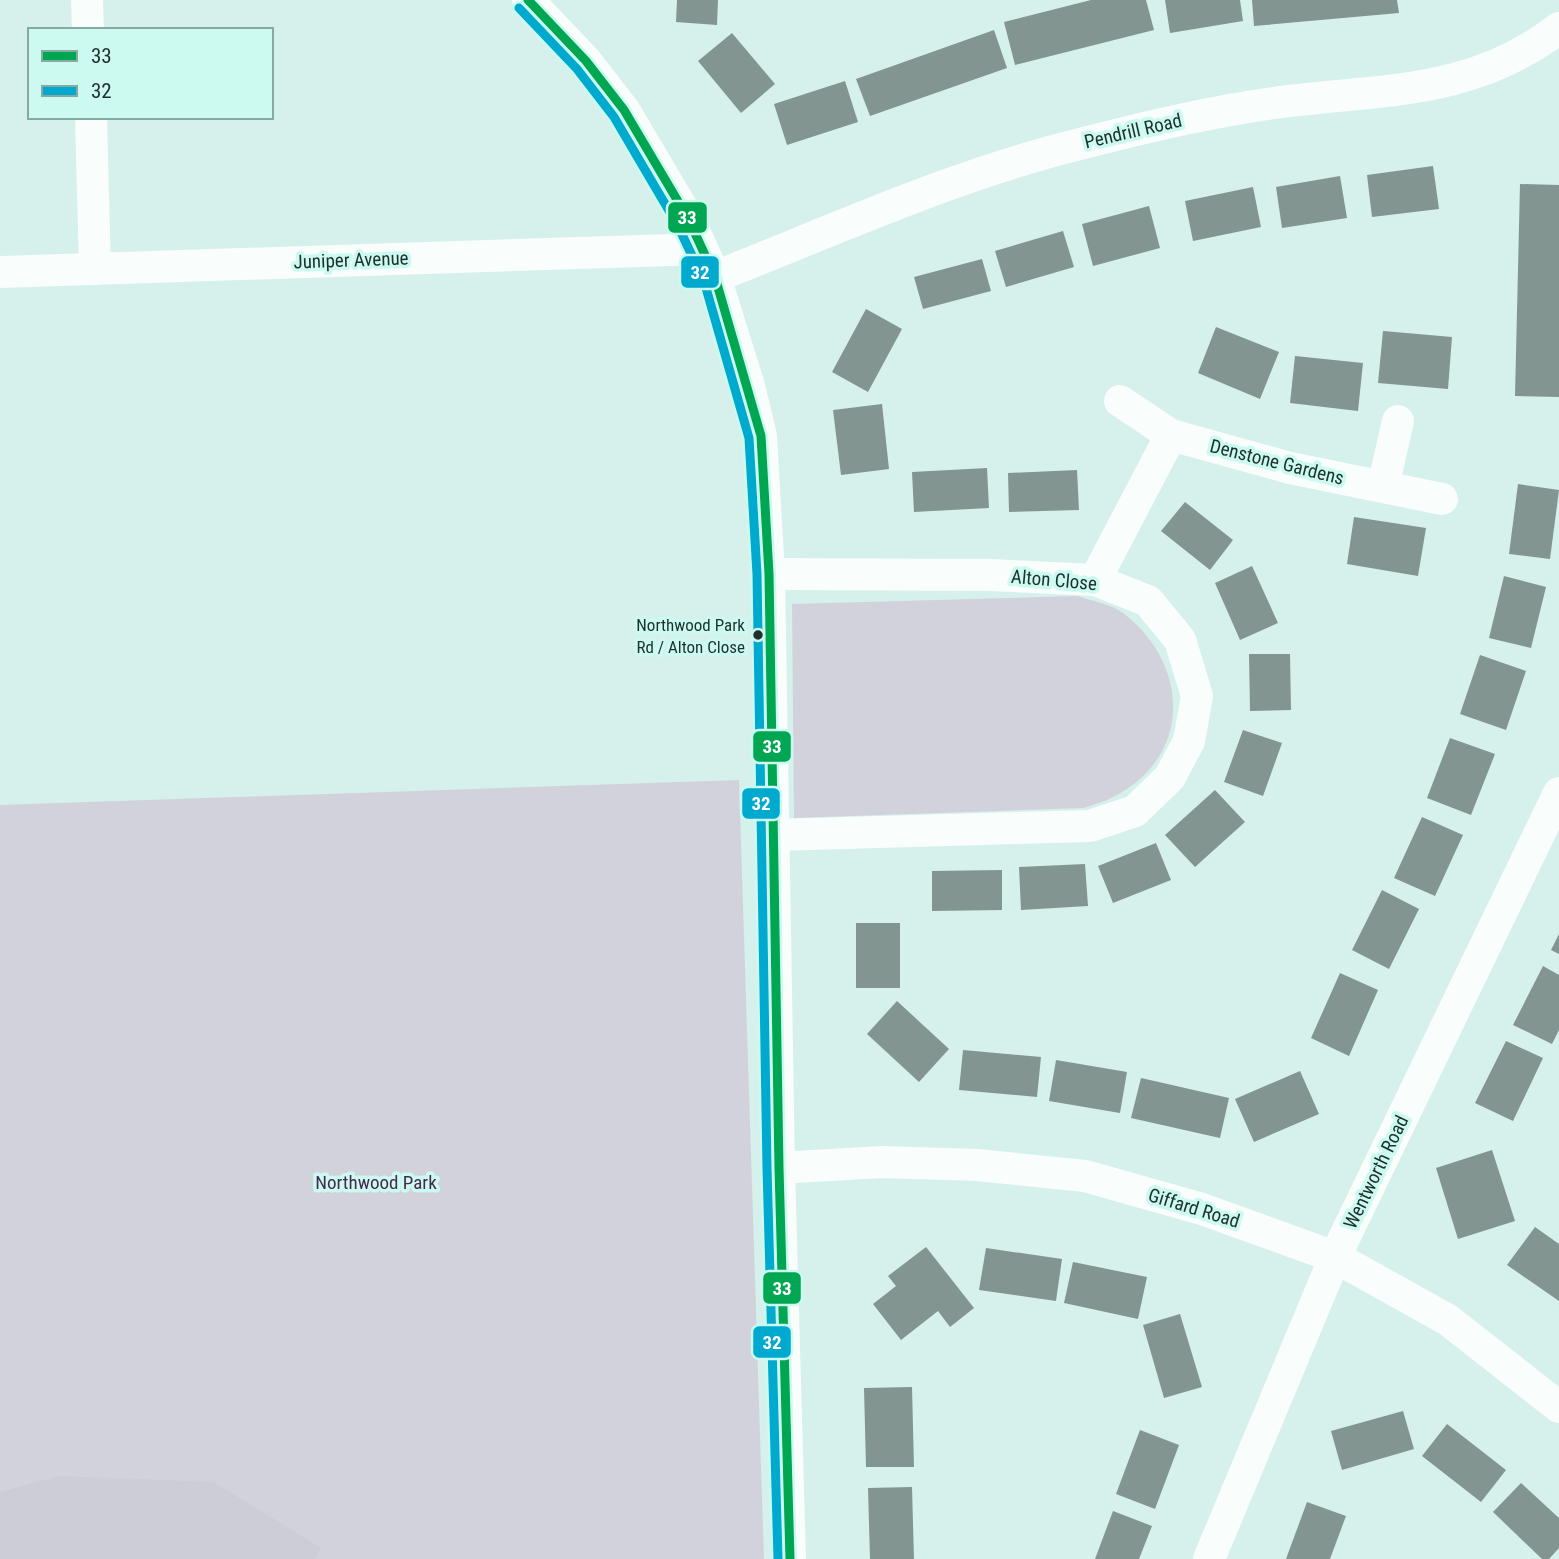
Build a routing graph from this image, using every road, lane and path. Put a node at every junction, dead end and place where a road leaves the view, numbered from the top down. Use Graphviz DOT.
graph roads {
  1 [pos="88,0"];
  2 [pos="536,3"];
  3 [pos="88,28"];
  4 [pos="1559,28"];
  5 [pos="91,119"];
  6 [pos="702,249"];
  7 [pos="95,269"];
  8 [pos="0,272"];
  9 [pos="715,277"];
  10 [pos="1120,401"];
  11 [pos="1398,421"];
  12 [pos="1171,435"];
  13 [pos="1383,487"];
  14 [pos="1442,499"];
  15 [pos="769,573"];
  16 [pos="1095,580"];
  17 [pos="1559,793"];
  18 [pos="774,835"];
  19 [pos="779,1168"];
  20 [pos="1335,1257"];
  21 [pos="1559,1407"];
  22 [pos="790,1559"];
  23 [pos="1209,1559"];
  1 -- 3 [label="street"];
  2 -- 6 [label="street"];
  4 -- 9 [label="street, Pendrill Road"];
  5 -- 7 [label="street"];
  6 -- 7 [label="street, Juniper Avenue"];
  6 -- 9 [label="street"];
  7 -- 8 [label="street, Juniper Avenue"];
  9 -- 15 [label="street"];
  10 -- 12 [label="street, Denstone Gardens"];
  11 -- 13 [label="street"];
  12 -- 13 [label="street, Denstone Gardens"];
  12 -- 16 [label="street"];
  13 -- 14 [label="street, Denstone Gardens"];
  15 -- 16 [label="street, Alton Close"];
  15 -- 18 [label="street"];
  16 -- 18 [label="street, Alton Close"];
  17 -- 20 [label="street, Wentworth Road"];
  18 -- 19 [label="street"];
  19 -- 20 [label="street, Giffard Road"];
  19 -- 22 [label="street"];
  20 -- 21 [label="street, Giffard Road"];
  20 -- 23 [label="street, Wentworth Road"];
}
